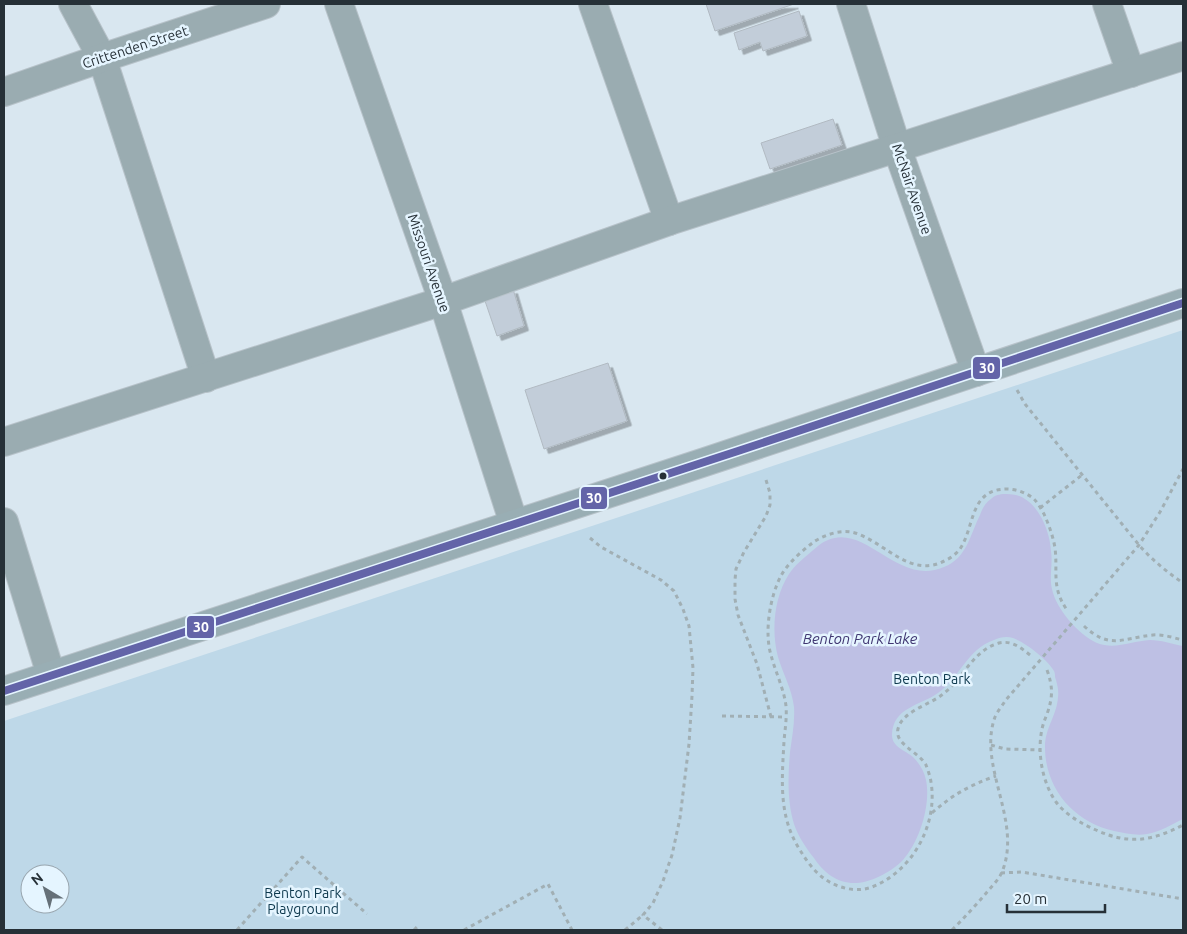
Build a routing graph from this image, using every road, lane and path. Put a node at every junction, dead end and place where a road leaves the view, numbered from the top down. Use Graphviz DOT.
graph roads {
  1 [pos="73,4"];
  2 [pos="266,4"];
  3 [pos="339,4"];
  4 [pos="593,4"];
  5 [pos="851,4"];
  6 [pos="1107,4"];
  7 [pos="1183,56"];
  8 [pos="102,58"];
  9 [pos="1130,73"];
  10 [pos="4,92"];
  11 [pos="897,148"];
  12 [pos="669,222"];
  13 [pos="443,301"];
  14 [pos="1183,303"];
  15 [pos="976,372"];
  16 [pos="206,378"];
  17 [pos="1015,386"];
  18 [pos="4,442"];
  19 [pos="1183,469"];
  20 [pos="1082,475"];
  21 [pos="766,480"];
  22 [pos="1040,508"];
  23 [pos="4,522"];
  24 [pos="514,524"];
  25 [pos="590,538"];
  26 [pos="1139,545"];
  27 [pos="1183,584"];
  28 [pos="1067,610"];
  29 [pos="1084,626"];
  30 [pos="1183,640"];
  31 [pos="1030,656"];
  32 [pos="1047,670"];
  33 [pos="52,675"];
  34 [pos="4,691"];
  35 [pos="722,716"];
  36 [pos="771,717"];
  37 [pos="786,717"];
  38 [pos="991,745"];
  39 [pos="1040,750"];
  40 [pos="996,776"];
  41 [pos="931,813"];
  42 [pos="1183,825"];
  43 [pos="1001,873"];
  44 [pos="1183,899"];
  45 [pos="367,914"];
  46 [pos="644,915"];
  47 [pos="417,927"];
  48 [pos="237,930"];
  49 [pos="414,930"];
  50 [pos="464,930"];
  51 [pos="572,930"];
  52 [pos="625,930"];
  53 [pos="662,930"];
  54 [pos="952,930"];
  1 -- 8 [label="street"];
  2 -- 8 [label="street, Crittenden Street"];
  3 -- 13 [label="street, Missouri Avenue"];
  4 -- 12 [label="street"];
  5 -- 11 [label="street, McNair Avenue"];
  6 -- 9 [label="street"];
  7 -- 9 [label="street"];
  8 -- 10 [label="street, Crittenden Street"];
  8 -- 16 [label="street"];
  9 -- 11 [label="street"];
  11 -- 12 [label="street"];
  11 -- 15 [label="street, McNair Avenue"];
  12 -- 13 [label="street"];
  13 -- 16 [label="street"];
  13 -- 24 [label="street, Missouri Avenue"];
  14 -- 15 [label="main road"];
  15 -- 24 [label="main road"];
  16 -- 18 [label="street"];
  17 -- 20 [label="path"];
  19 -- 26 [label="path"];
  20 -- 22 [label="path"];
  20 -- 26 [label="path"];
  21 -- 36 [label="path"];
  22 -- 28 [label="path"];
  22 -- 37 [label="path"];
  23 -- 33 [label="street"];
  24 -- 33 [label="main road"];
  25 -- 46 [label="path"];
  26 -- 27 [label="path"];
  26 -- 38 [label="path"];
  29 -- 30 [label="path"];
  31 -- 41 [label="path"];
  32 -- 39 [label="path"];
  33 -- 34 [label="main road"];
  35 -- 36 [label="path"];
  36 -- 37 [label="path"];
  37 -- 41 [label="path"];
  38 -- 39 [label="path"];
  38 -- 40 [label="path"];
  39 -- 42 [label="path"];
  40 -- 41 [label="path"];
  40 -- 43 [label="path"];
  43 -- 44 [label="path"];
  43 -- 54 [label="path"];
  45 -- 48 [label="path"];
  46 -- 52 [label="path"];
  46 -- 53 [label="path"];
  47 -- 49 [label="path"];
  50 -- 51 [label="path"];
}
